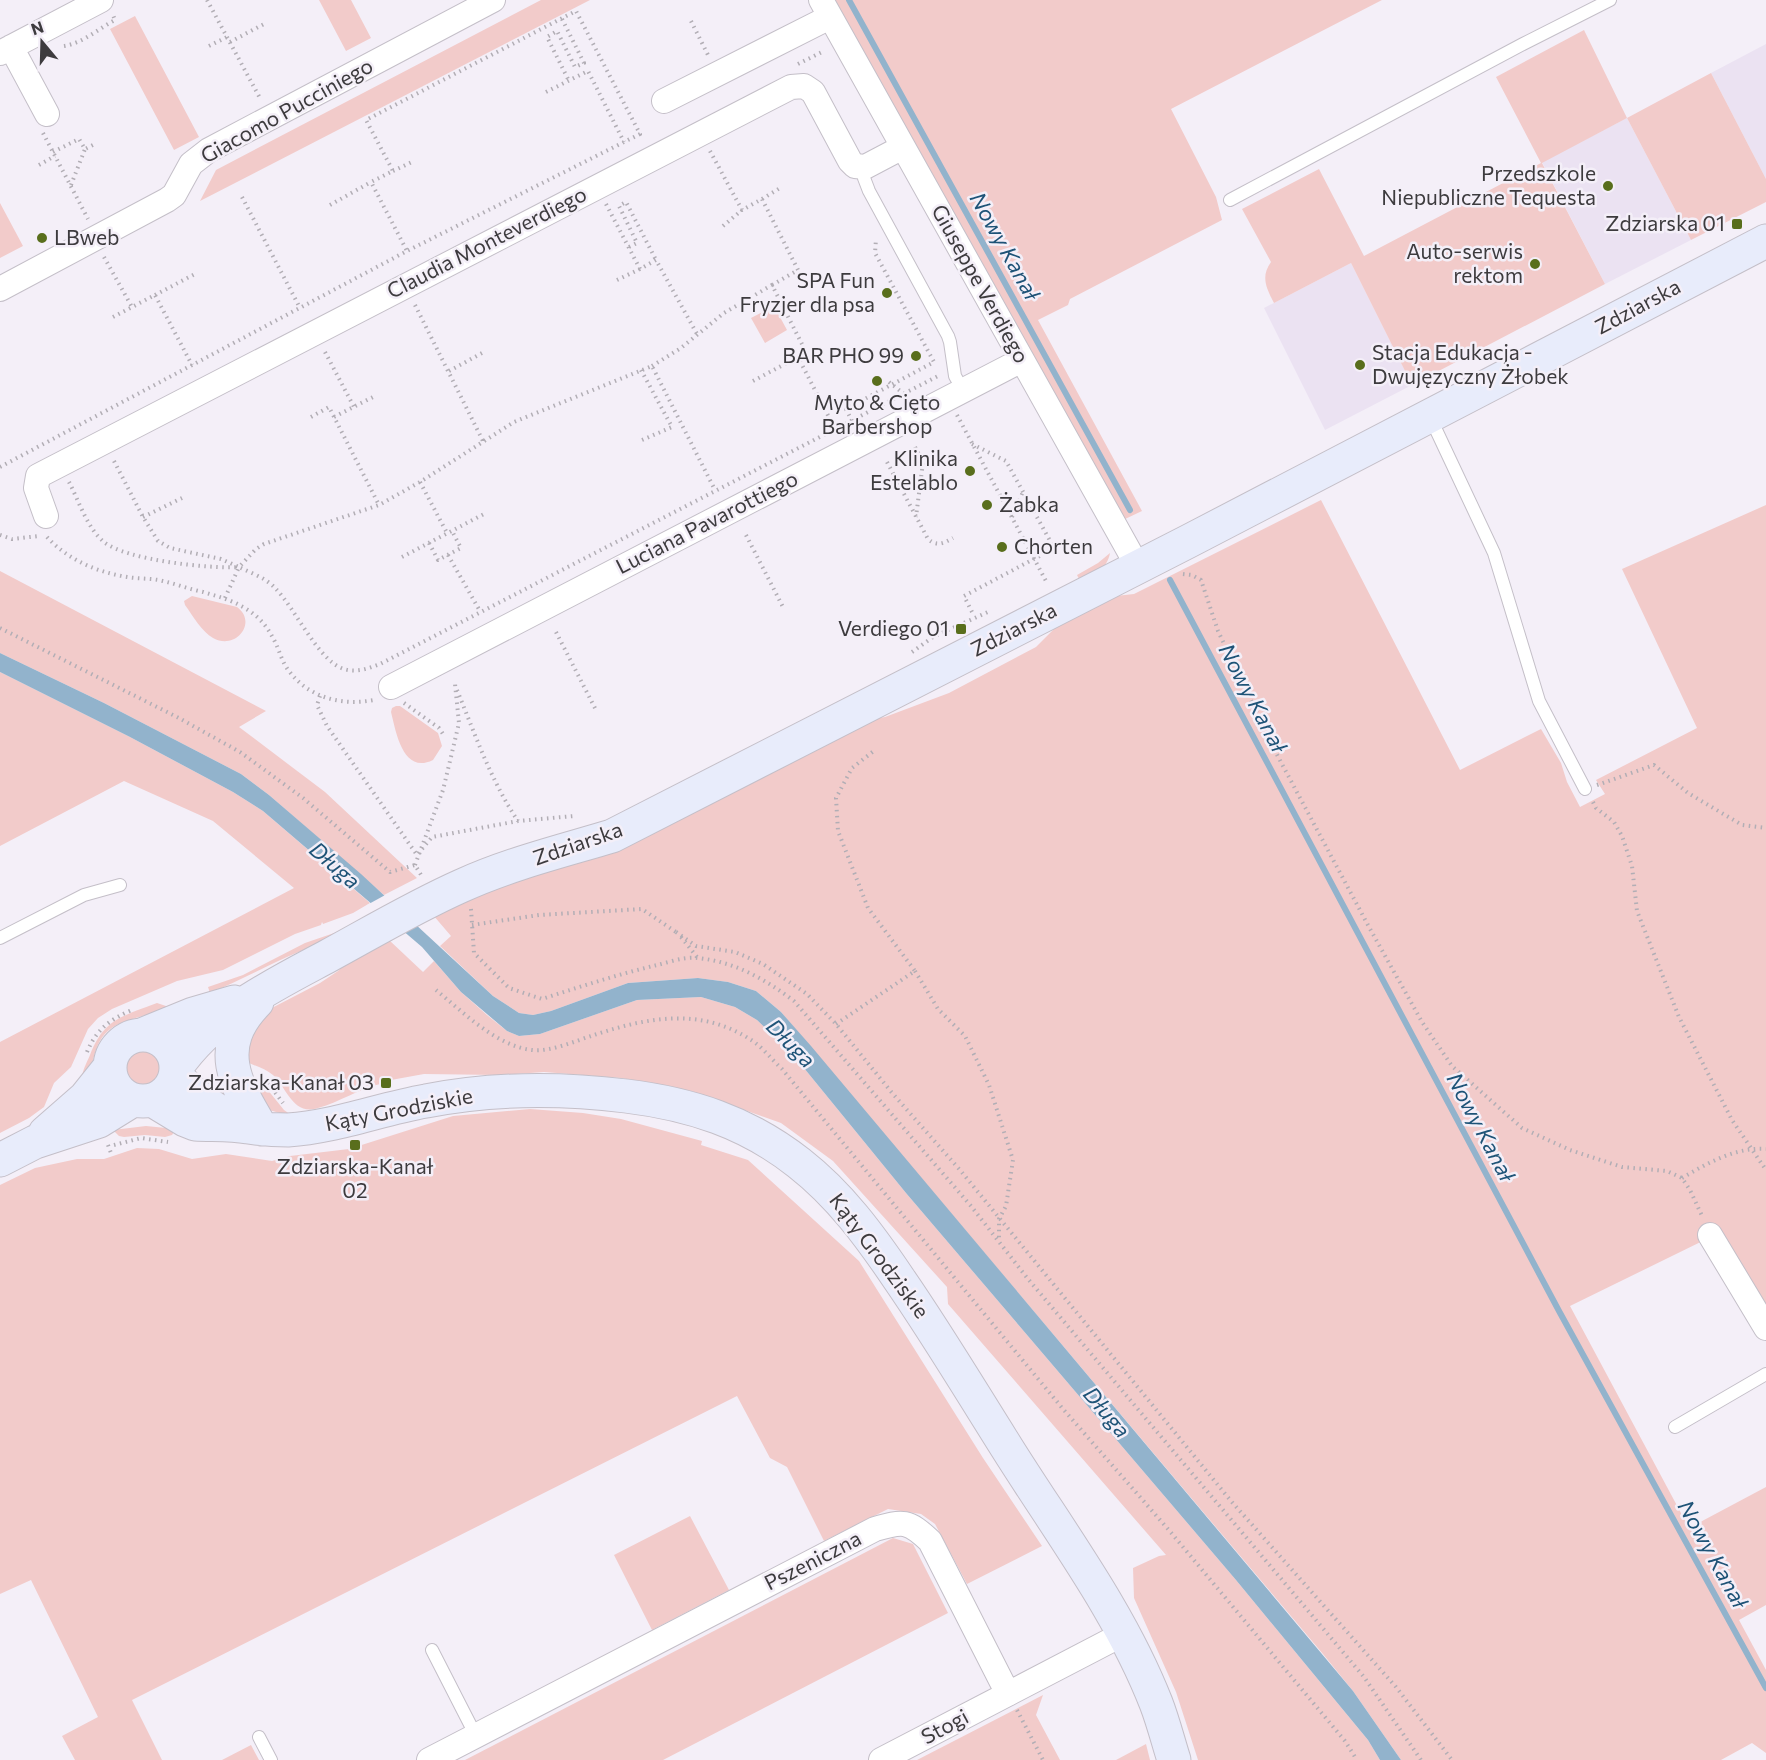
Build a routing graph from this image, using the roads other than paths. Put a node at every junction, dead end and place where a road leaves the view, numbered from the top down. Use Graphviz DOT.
graph roads {
  1 [pos="101,0"];
  2 [pos="494,0"];
  3 [pos="1610,0"];
  4 [pos="826,8"];
  5 [pos="5,50"];
  6 [pos="664,101"];
  7 [pos="42,119"];
  8 [pos="903,147"];
  9 [pos="865,167"];
  10 [pos="1230,200"];
  11 [pos="1766,241"];
  12 [pos="0,289"];
  13 [pos="1022,360"];
  14 [pos="959,401"];
  15 [pos="1430,416"];
  16 [pos="46,516"];
  17 [pos="1138,567"];
  18 [pos="390,695"];
  19 [pos="1585,789"];
  20 [pos="120,885"];
  21 [pos="0,938"];
  22 [pos="263,991"];
  23 [pos="144,1034"];
  24 [pos="109,1068"];
  25 [pos="176,1072"];
  26 [pos="143,1100"];
  27 [pos="254,1128"];
  28 [pos="180,1132"];
  29 [pos="104,1133"];
  30 [pos="35,1142"];
  31 [pos="0,1160"];
  32 [pos="1710,1235"];
  33 [pos="1766,1328"];
  34 [pos="1766,1374"];
  35 [pos="1675,1427"];
  36 [pos="1123,1634"];
  37 [pos="432,1650"];
  38 [pos="1008,1694"];
  39 [pos="476,1736"];
  40 [pos="259,1737"];
  41 [pos="271,1760"];
  42 [pos="429,1760"];
  43 [pos="881,1760"];
  44 [pos="1174,1760"];
  1 -- 5 [label="street"];
  2 -- 12 [label="street, Giacomo Pucciniego"];
  3 -- 10 [label="lane"];
  4 -- 6 [label="street"];
  4 -- 8 [label="street, Giuseppe Verdiego"];
  5 -- 7 [label="street"];
  8 -- 9 [label="street"];
  8 -- 13 [label="street, Giuseppe Verdiego"];
  9 -- 14 [label="lane"];
  9 -- 16 [label="street, Claudia Monteverdiego"];
  11 -- 15 [label="street, Zdziarska"];
  13 -- 14 [label="street, Luciana Pavarottiego"];
  13 -- 17 [label="street, Giuseppe Verdiego"];
  14 -- 18 [label="street, Luciana Pavarottiego"];
  15 -- 17 [label="street, Zdziarska"];
  15 -- 19 [label="lane"];
  17 -- 22 [label="street, Zdziarska"];
  20 -- 21 [label="lane"];
  22 -- 23 [label="street, Zdziarska"];
  22 -- 25 [label="street, Zdziarska"];
  22 -- 27 [label="street"];
  23 -- 24 [label="street"];
  23 -- 25 [label="street"];
  24 -- 26 [label="street"];
  24 -- 30 [label="street"];
  25 -- 26 [label="street"];
  25 -- 27 [label="street, Kąty Grodziskie"];
  26 -- 28 [label="street, Kąty Grodziskie"];
  26 -- 29 [label="street"];
  27 -- 28 [label="street, Kąty Grodziskie"];
  27 -- 36 [label="street, Kąty Grodziskie"];
  28 -- 29 [label="street"];
  29 -- 30 [label="street"];
  30 -- 31 [label="street"];
  32 -- 33 [label="street"];
  34 -- 35 [label="lane"];
  36 -- 38 [label="street"];
  36 -- 44 [label="street, Kąty Grodziskie"];
  37 -- 39 [label="lane"];
  38 -- 39 [label="street, Pszeniczna"];
  38 -- 43 [label="street, Stogi"];
  39 -- 42 [label="street, Pszeniczna"];
  40 -- 41 [label="lane"];
}
